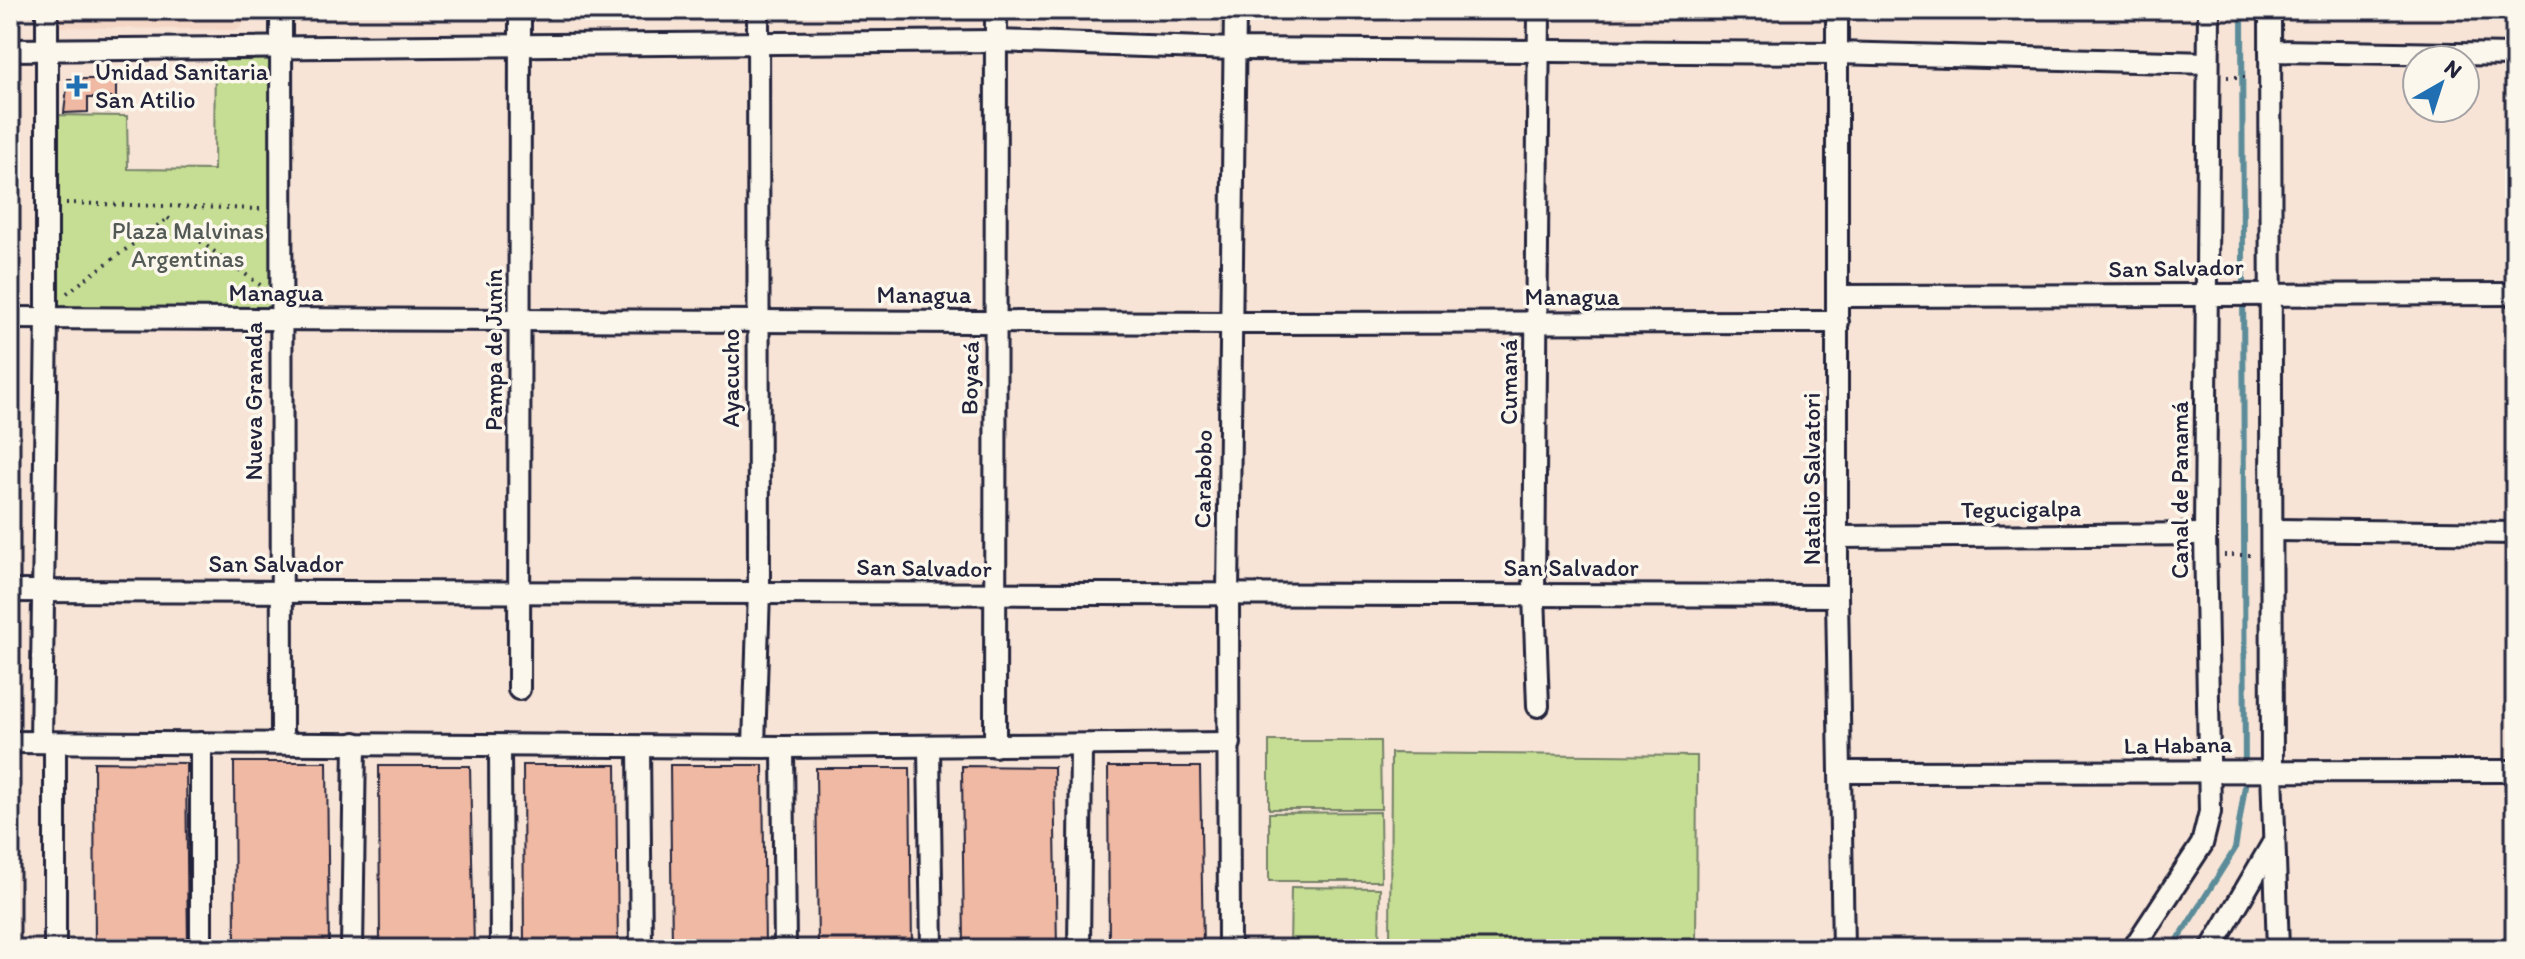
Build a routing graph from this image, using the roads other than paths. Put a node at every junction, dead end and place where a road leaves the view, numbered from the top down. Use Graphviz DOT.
graph roads {
  1 [pos="47,10"];
  2 [pos="281,10"];
  3 [pos="520,10"];
  4 [pos="758,10"];
  5 [pos="996,10"];
  6 [pos="1235,10"];
  7 [pos="1539,10"];
  8 [pos="1837,10"];
  9 [pos="2209,10"];
  10 [pos="2270,10"];
  11 [pos="996,41"];
  12 [pos="757,44"];
  13 [pos="520,48"];
  14 [pos="281,49"];
  15 [pos="1234,49"];
  16 [pos="10,50"];
  17 [pos="1540,50"];
  18 [pos="47,51"];
  19 [pos="2270,51"];
  20 [pos="1836,53"];
  21 [pos="2515,55"];
  22 [pos="2208,70"];
  23 [pos="2270,292"];
  24 [pos="2208,294"];
  25 [pos="2515,294"];
  26 [pos="1838,296"];
  27 [pos="280,310"];
  28 [pos="47,312"];
  29 [pos="10,318"];
  30 [pos="520,319"];
  31 [pos="757,320"];
  32 [pos="997,321"];
  33 [pos="1838,322"];
  34 [pos="1232,323"];
  35 [pos="1536,324"];
  36 [pos="2273,530"];
  37 [pos="2515,533"];
  38 [pos="1839,537"];
  39 [pos="2205,544"];
  40 [pos="282,589"];
  41 [pos="43,590"];
  42 [pos="10,591"];
  43 [pos="759,591"];
  44 [pos="522,593"];
  45 [pos="1534,594"];
  46 [pos="993,595"];
  47 [pos="1228,595"];
  48 [pos="1837,596"];
  49 [pos="519,689"];
  50 [pos="1538,706"];
  51 [pos="10,742"];
  52 [pos="48,742"];
  53 [pos="201,743"];
  54 [pos="282,743"];
  55 [pos="355,743"];
  56 [pos="1230,743"];
  57 [pos="754,745"];
  58 [pos="500,746"];
  59 [pos="995,746"];
  60 [pos="639,747"];
  61 [pos="783,747"];
  62 [pos="929,747"];
  63 [pos="1081,748"];
  64 [pos="2272,770"];
  65 [pos="2515,771"];
  66 [pos="1842,772"];
  67 [pos="2209,772"];
  68 [pos="2273,843"];
  69 [pos="55,949"];
  70 [pos="201,949"];
  71 [pos="352,949"];
  72 [pos="501,949"];
  73 [pos="641,949"];
  74 [pos="785,949"];
  75 [pos="932,949"];
  76 [pos="1079,949"];
  77 [pos="1229,949"];
  78 [pos="1843,949"];
  79 [pos="2133,949"];
  80 [pos="2211,949"];
  81 [pos="2278,949"];
  1 -- 18 [label="street"];
  2 -- 14 [label="street, Nueva Granada"];
  3 -- 13 [label="street, Pampa de Junín"];
  4 -- 12 [label="street, Ayacucho"];
  5 -- 11 [label="street, Boyacá"];
  6 -- 15 [label="street, Carabobo"];
  7 -- 17 [label="street, Cumaná"];
  8 -- 20 [label="street, Natalio Salvatori"];
  9 -- 22 [label="street, Canal de Panamá"];
  10 -- 19 [label="street"];
  11 -- 12 [label="street"];
  11 -- 15 [label="street"];
  11 -- 32 [label="street, Boyacá"];
  12 -- 13 [label="street"];
  12 -- 31 [label="street, Ayacucho"];
  13 -- 14 [label="street"];
  13 -- 30 [label="street, Pampa de Junín"];
  14 -- 18 [label="street"];
  14 -- 27 [label="street, Nueva Granada"];
  15 -- 17 [label="street"];
  15 -- 34 [label="street, Carabobo"];
  16 -- 18 [label="street"];
  17 -- 20 [label="street"];
  17 -- 35 [label="street, Cumaná"];
  18 -- 28 [label="street"];
  19 -- 21 [label="street"];
  19 -- 23 [label="street"];
  20 -- 22 [label="street"];
  20 -- 26 [label="street, Natalio Salvatori"];
  22 -- 24 [label="street, Canal de Panamá"];
  23 -- 24 [label="street, San Salvador"];
  23 -- 25 [label="street, San Salvador"];
  23 -- 36 [label="street"];
  24 -- 26 [label="street, San Salvador"];
  24 -- 39 [label="street, Canal de Panamá"];
  26 -- 33 [label="street, Natalio Salvatori"];
  27 -- 28 [label="street, Managua"];
  27 -- 30 [label="street, Managua"];
  27 -- 40 [label="street, Nueva Granada"];
  28 -- 29 [label="street, Managua"];
  28 -- 41 [label="street"];
  30 -- 31 [label="street, Managua"];
  30 -- 44 [label="street, Pampa de Junín"];
  31 -- 32 [label="street, Managua"];
  31 -- 43 [label="street, Ayacucho"];
  32 -- 34 [label="street, Managua"];
  32 -- 46 [label="street, Boyacá"];
  33 -- 35 [label="street, Managua"];
  33 -- 38 [label="street, Natalio Salvatori"];
  34 -- 35 [label="street, Managua"];
  34 -- 47 [label="street, Carabobo"];
  35 -- 45 [label="street, Cumaná"];
  36 -- 37 [label="street"];
  36 -- 64 [label="street"];
  38 -- 39 [label="street, Tegucigalpa"];
  38 -- 48 [label="street, Natalio Salvatori"];
  39 -- 67 [label="street, Canal de Panamá"];
  40 -- 41 [label="street, San Salvador"];
  40 -- 44 [label="street, San Salvador"];
  40 -- 54 [label="street, Nueva Granada"];
  41 -- 42 [label="street, San Salvador"];
  41 -- 52 [label="street"];
  43 -- 44 [label="street, San Salvador"];
  43 -- 46 [label="street, San Salvador"];
  43 -- 57 [label="street, Ayacucho"];
  44 -- 49 [label="street, Pampa de Junín"];
  45 -- 47 [label="street, San Salvador"];
  45 -- 48 [label="street, San Salvador"];
  45 -- 50 [label="street, Cumaná"];
  46 -- 47 [label="street, San Salvador"];
  46 -- 59 [label="street, Boyacá"];
  47 -- 56 [label="street, Carabobo"];
  48 -- 66 [label="street, Natalio Salvatori"];
  51 -- 52 [label="street"];
  52 -- 53 [label="street"];
  52 -- 69 [label="street"];
  53 -- 54 [label="street"];
  53 -- 70 [label="street"];
  54 -- 55 [label="street"];
  55 -- 58 [label="street"];
  55 -- 71 [label="street"];
  56 -- 63 [label="street"];
  56 -- 77 [label="street, Carabobo"];
  57 -- 60 [label="street"];
  57 -- 61 [label="street"];
  58 -- 60 [label="street"];
  58 -- 72 [label="street"];
  59 -- 62 [label="street"];
  59 -- 63 [label="street"];
  60 -- 73 [label="street"];
  61 -- 62 [label="street"];
  61 -- 74 [label="street"];
  62 -- 75 [label="street"];
  63 -- 76 [label="street"];
  64 -- 65 [label="street, La Habana"];
  64 -- 67 [label="street, La Habana"];
  64 -- 68 [label="street"];
  66 -- 67 [label="street, La Habana"];
  66 -- 78 [label="street, Natalio Salvatori"];
  67 -- 79 [label="street, Canal de Panamá"];
  68 -- 80 [label="street"];
  68 -- 81 [label="street"];
}
